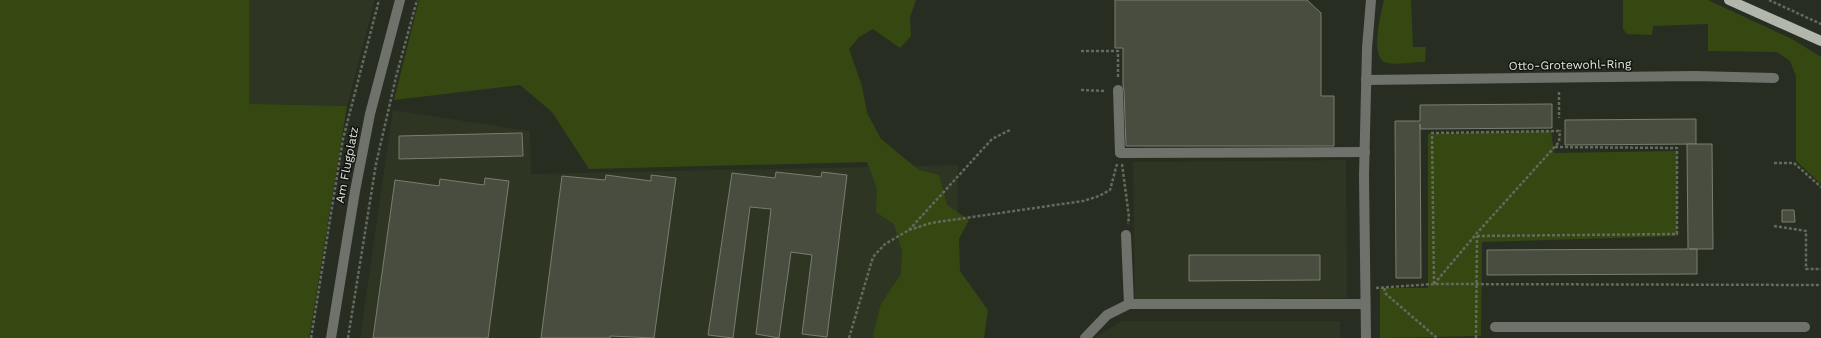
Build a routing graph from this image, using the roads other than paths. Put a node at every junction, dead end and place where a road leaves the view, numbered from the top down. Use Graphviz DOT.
graph roads {
  1 [pos="400,0"];
  2 [pos="1371,0"];
  3 [pos="1729,0"];
  4 [pos="1821,42"];
  5 [pos="1774,78"];
  6 [pos="1366,80"];
  7 [pos="1118,90"];
  8 [pos="1365,152"];
  9 [pos="1126,235"];
  10 [pos="1129,304"];
  11 [pos="1365,304"];
  12 [pos="1496,327"];
  13 [pos="1805,327"];
  14 [pos="1632,333"];
  15 [pos="331,338"];
  16 [pos="1085,338"];
  17 [pos="1366,338"];
  1 -- 15 [label="street, Am Flugplatz"];
  2 -- 6 [label="street"];
  3 -- 4 [label="main road"];
  5 -- 6 [label="street, Otto-Grotewohl-Ring"];
  6 -- 8 [label="street"];
  7 -- 8 [label="street"];
  8 -- 11 [label="street"];
  9 -- 10 [label="street"];
  10 -- 11 [label="street"];
  10 -- 16 [label="street"];
  11 -- 17 [label="street"];
  12 -- 14 [label="street"];
  13 -- 14 [label="street"];
}
